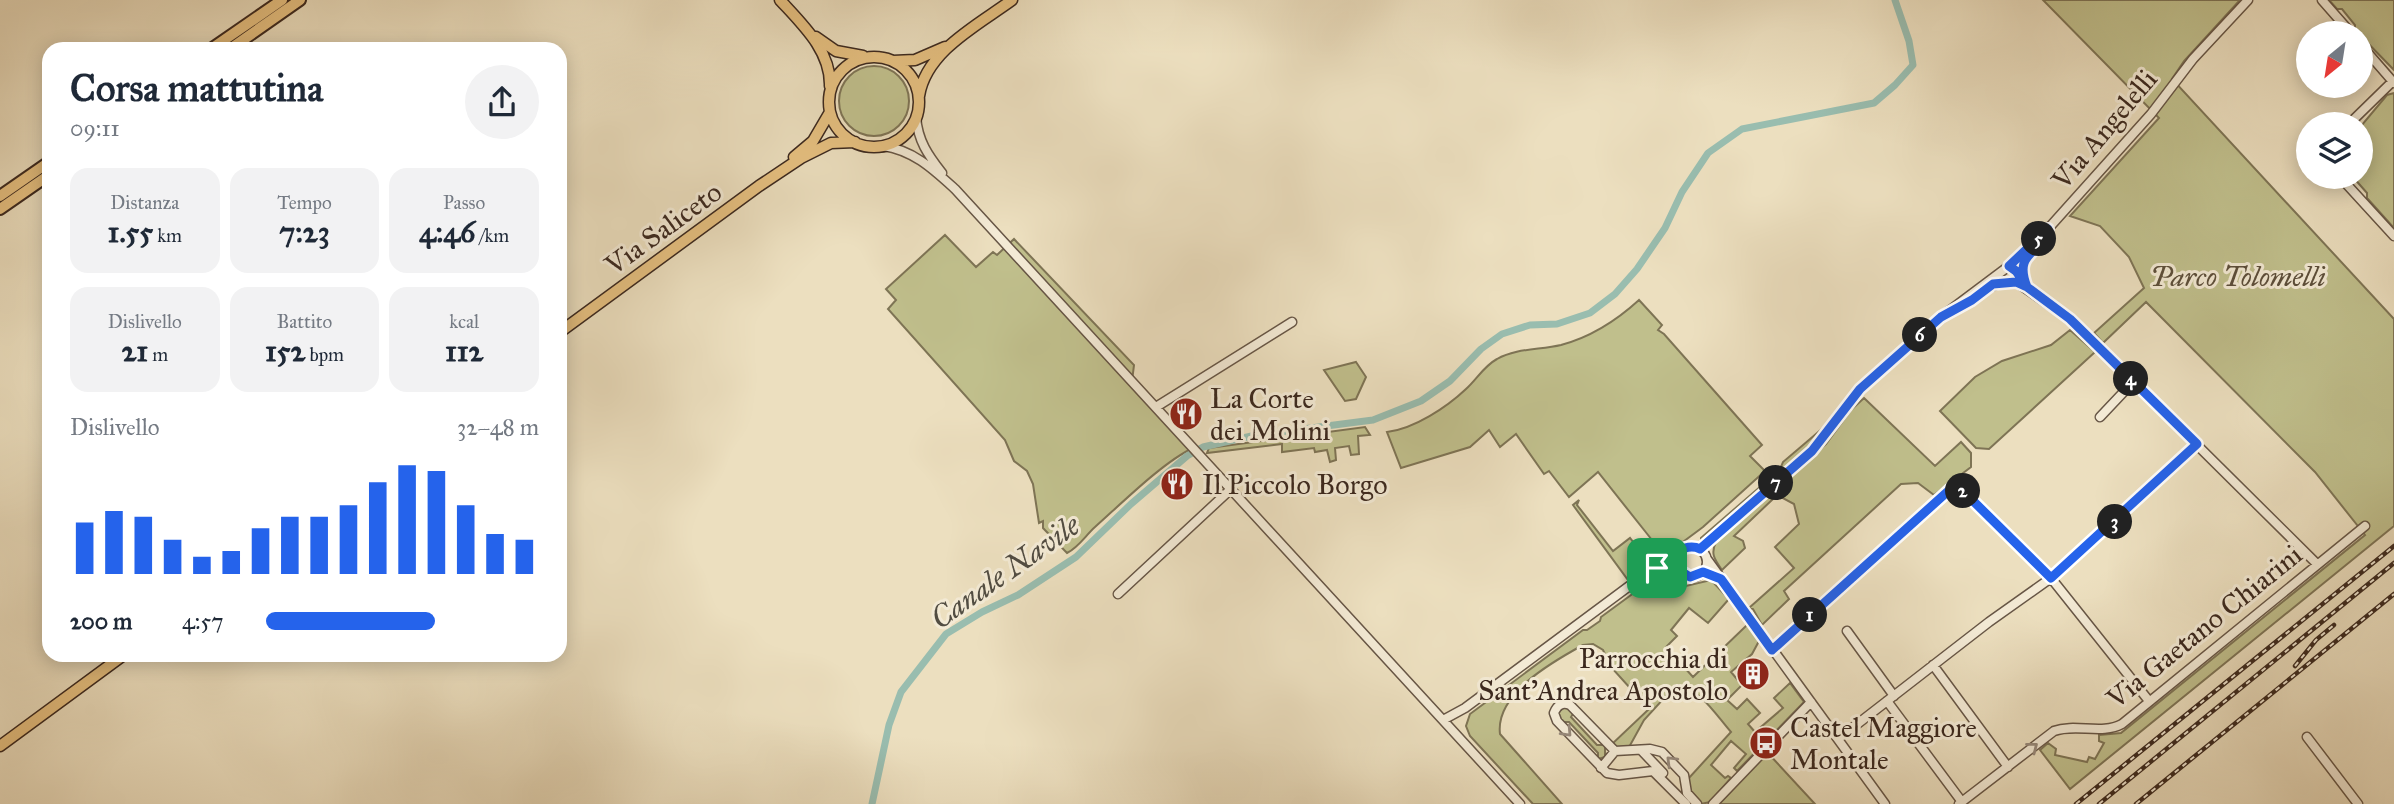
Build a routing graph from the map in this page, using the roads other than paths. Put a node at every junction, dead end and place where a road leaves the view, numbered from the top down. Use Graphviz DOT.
graph roads {
  1 [pos="282,0"];
  2 [pos="300,0"];
  3 [pos="780,0"];
  4 [pos="1012,0"];
  5 [pos="2248,0"];
  6 [pos="2322,0"];
  7 [pos="2340,21"];
  8 [pos="806,28"];
  9 [pos="221,42"];
  10 [pos="240,42"];
  11 [pos="955,42"];
  12 [pos="867,57"];
  13 [pos="2373,59"];
  14 [pos="893,61"];
  15 [pos="2393,82"];
  16 [pos="830,90"];
  17 [pos="919,100"];
  18 [pos="830,112"];
  19 [pos="2362,112"];
  20 [pos="916,117"];
  21 [pos="855,142"];
  22 [pos="883,146"];
  23 [pos="42,167"];
  24 [pos="42,180"];
  25 [pos="759,186"];
  26 [pos="955,189"];
  27 [pos="2351,189"];
  28 [pos="0,196"];
  29 [pos="0,209"];
  30 [pos="2048,229"];
  31 [pos="2394,236"];
  32 [pos="2009,266"];
  33 [pos="2024,284"];
  34 [pos="1947,313"];
  35 [pos="1292,322"];
  36 [pos="567,327"];
  37 [pos="2134,382"];
  38 [pos="1156,407"];
  39 [pos="2100,417"];
  40 [pos="2197,444"];
  41 [pos="1231,489"];
  42 [pos="2365,526"];
  43 [pos="1681,551"];
  44 [pos="1704,554"];
  45 [pos="2317,564"];
  46 [pos="1657,568"];
  47 [pos="1679,570"];
  48 [pos="1703,572"];
  49 [pos="2051,578"];
  50 [pos="1721,579"];
  51 [pos="1118,594"];
  52 [pos="1847,631"];
  53 [pos="1772,650"];
  54 [pos="114,662"];
  55 [pos="1933,665"];
  56 [pos="1891,698"];
  57 [pos="2149,701"];
  58 [pos="1811,702"];
  59 [pos="1465,708"];
  60 [pos="1443,720"];
  61 [pos="1452,730"];
  62 [pos="2306,737"];
  63 [pos="1838,739"];
  64 [pos="0,746"];
  65 [pos="1615,751"];
  66 [pos="1643,753"];
  67 [pos="2008,767"];
  68 [pos="1601,768"];
  69 [pos="1644,771"];
  70 [pos="1688,801"];
  71 [pos="1961,803"];
  72 [pos="1520,804"];
  73 [pos="1697,804"];
  74 [pos="1713,804"];
  75 [pos="1885,804"];
  76 [pos="2358,804"];
  1 -- 9 [label="highway"];
  2 -- 10 [label="highway"];
  3 -- 8 [label="main road"];
  4 -- 11 [label="main road"];
  5 -- 30 [label="street, Via Angelelli"];
  6 -- 7 [label="street"];
  8 -- 12 [label="main road"];
  8 -- 16 [label="main road"];
  11 -- 14 [label="main road"];
  11 -- 17 [label="main road"];
  12 -- 14 [label="main road"];
  12 -- 16 [label="main road"];
  13 -- 15 [label="street"];
  14 -- 17 [label="main road"];
  15 -- 19 [label="street"];
  16 -- 18 [label="main road"];
  17 -- 20 [label="main road"];
  18 -- 21 [label="main road"];
  18 -- 25 [label="main road, Via Saliceto"];
  20 -- 22 [label="main road"];
  20 -- 26 [label="street"];
  21 -- 22 [label="main road, Via Saliceto"];
  21 -- 25 [label="main road, Via Saliceto"];
  22 -- 26 [label="street"];
  23 -- 28 [label="highway"];
  24 -- 29 [label="highway"];
  25 -- 36 [label="main road, Via Saliceto"];
  26 -- 38 [label="street"];
  27 -- 31 [label="street"];
  30 -- 32 [label="street, Via Angelelli"];
  30 -- 33 [label="street"];
  32 -- 33 [label="street"];
  32 -- 34 [label="street, Via Angelelli"];
  33 -- 34 [label="street"];
  33 -- 37 [label="street"];
  34 -- 44 [label="street, Via Angelelli"];
  35 -- 38 [label="street"];
  37 -- 39 [label="street"];
  37 -- 40 [label="street"];
  38 -- 41 [label="street"];
  40 -- 45 [label="street"];
  40 -- 49 [label="street"];
  41 -- 51 [label="street"];
  41 -- 60 [label="street"];
  42 -- 45 [label="street, Via Gaetano Chiarini"];
  43 -- 44 [label="street"];
  43 -- 46 [label="street"];
  43 -- 47 [label="street"];
  44 -- 48 [label="street"];
  44 -- 50 [label="street"];
  45 -- 57 [label="street, Via Gaetano Chiarini"];
  46 -- 47 [label="street"];
  46 -- 59 [label="street"];
  47 -- 48 [label="street"];
  48 -- 50 [label="street"];
  49 -- 53 [label="street"];
  49 -- 55 [label="street"];
  49 -- 57 [label="street"];
  50 -- 53 [label="street"];
  52 -- 56 [label="street"];
  53 -- 58 [label="street"];
  54 -- 64 [label="main road"];
  55 -- 56 [label="street"];
  55 -- 67 [label="street"];
  56 -- 63 [label="street"];
  56 -- 71 [label="street"];
  67 -- 57 [label="street, Via Gaetano Chiarini, one-way"];
  58 -- 63 [label="street"];
  58 -- 74 [label="street"];
  59 -- 60 [label="street"];
  59 -- 61 [label="street"];
  60 -- 61 [label="street"];
  61 -- 72 [label="street"];
  62 -- 76 [label="street"];
  63 -- 75 [label="street"];
  65 -- 66 [label="street"];
  65 -- 68 [label="street"];
  65 -- 68 [label="street, one-way"];
  66 -- 69 [label="street"];
  66 -- 70 [label="street"];
  70 -- 66 [label="street, one-way"];
  67 -- 71 [label="street, Via Gaetano Chiarini"];
  68 -- 69 [label="street"];
  69 -- 70 [label="street"];
  70 -- 73 [label="street"];
}
